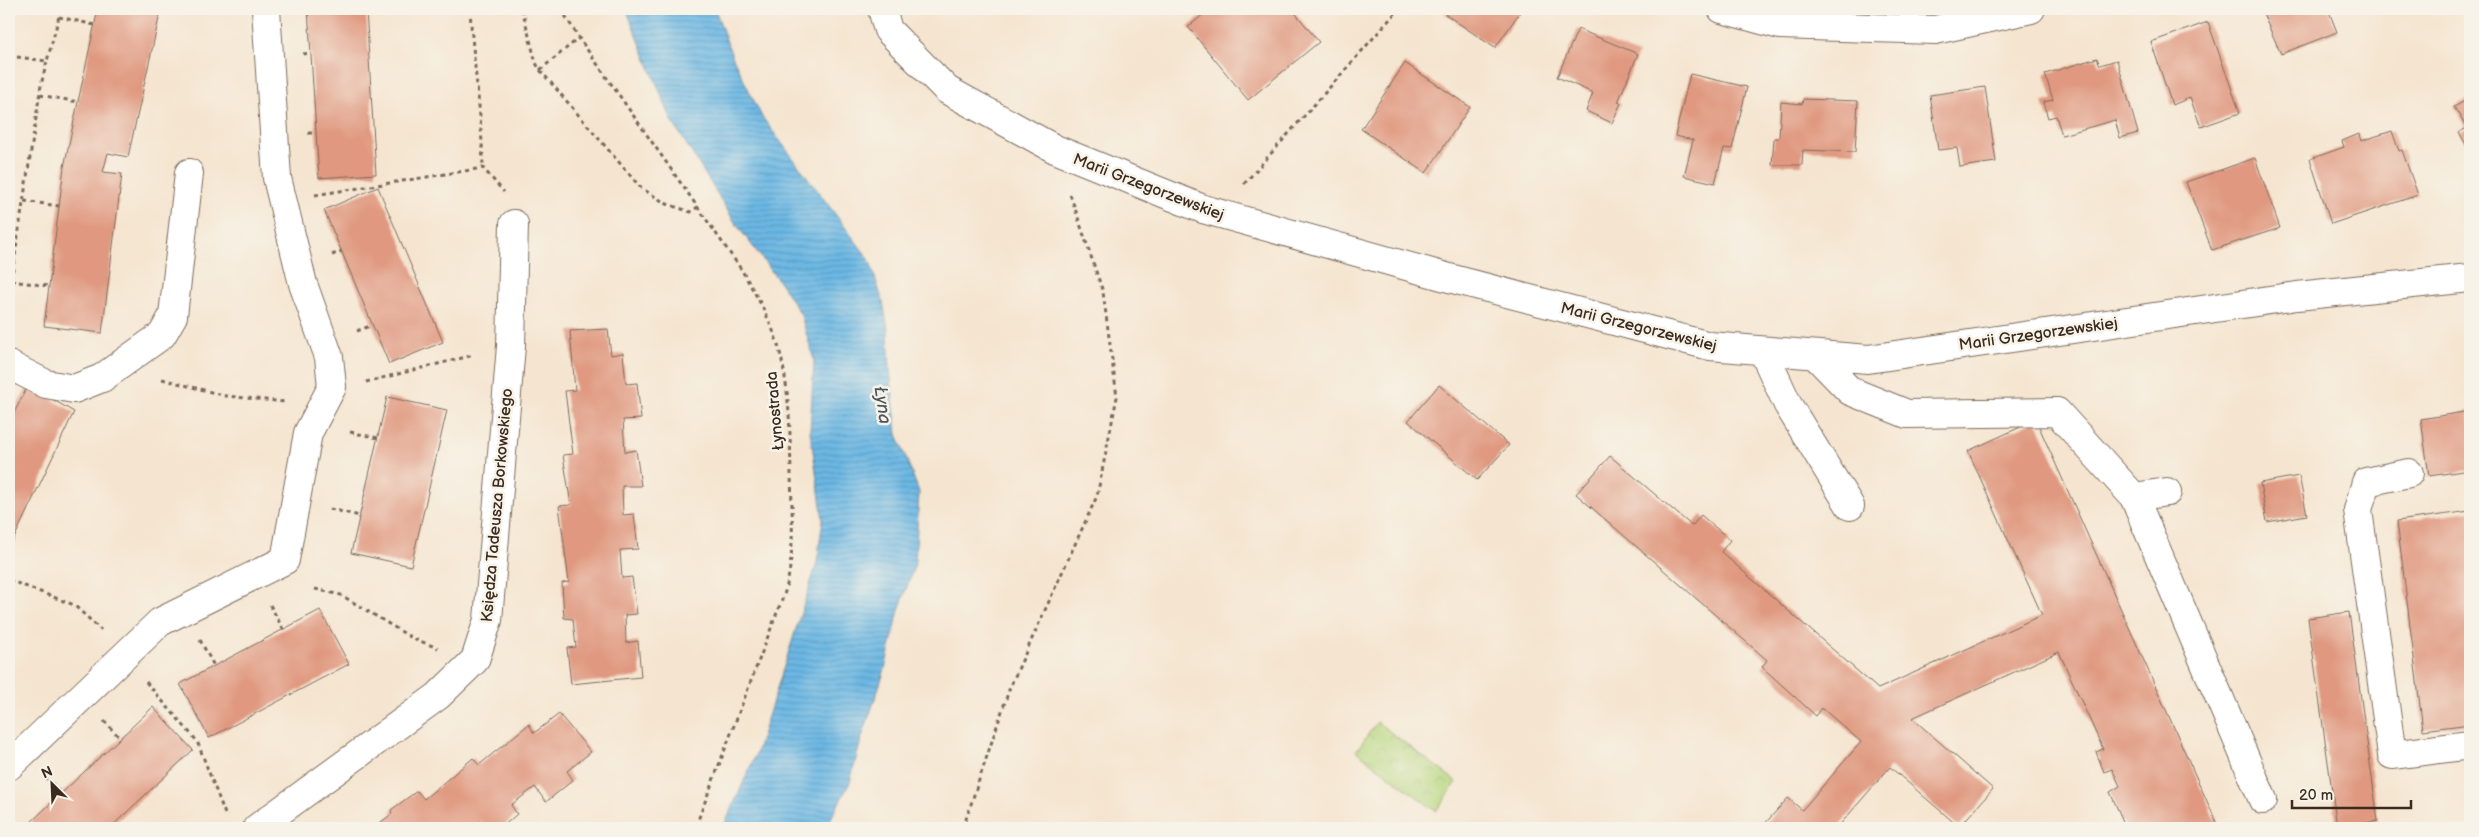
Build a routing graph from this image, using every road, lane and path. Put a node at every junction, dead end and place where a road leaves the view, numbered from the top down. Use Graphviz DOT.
graph roads {
  1 [pos="61,9"];
  2 [pos="266,9"];
  3 [pos="470,9"];
  4 [pos="522,9"];
  5 [pos="561,9"];
  6 [pos="882,9"];
  7 [pos="1399,9"];
  8 [pos="1722,9"];
  9 [pos="2031,9"];
  10 [pos="59,17"];
  11 [pos="95,25"];
  12 [pos="579,38"];
  13 [pos="9,56"];
  14 [pos="47,61"];
  15 [pos="540,70"];
  16 [pos="40,95"];
  17 [pos="78,102"];
  18 [pos="1055,149"];
  19 [pos="484,168"];
  20 [pos="189,174"];
  21 [pos="314,195"];
  22 [pos="24,201"];
  23 [pos="59,206"];
  24 [pos="699,206"];
  25 [pos="1218,214"];
  26 [pos="514,224"];
  27 [pos="2470,278"];
  28 [pos="11,281"];
  29 [pos="49,286"];
  30 [pos="9,295"];
  31 [pos="1763,351"];
  32 [pos="477,355"];
  33 [pos="1815,355"];
  34 [pos="9,365"];
  35 [pos="153,376"];
  36 [pos="363,382"];
  37 [pos="268,400"];
  38 [pos="350,432"];
  39 [pos="378,438"];
  40 [pos="2409,473"];
  41 [pos="2167,492"];
  42 [pos="2134,497"];
  43 [pos="1850,506"];
  44 [pos="330,509"];
  45 [pos="360,516"];
  46 [pos="9,580"];
  47 [pos="316,588"];
  48 [pos="270,604"];
  49 [pos="283,629"];
  50 [pos="104,633"];
  51 [pos="198,636"];
  52 [pos="475,660"];
  53 [pos="214,666"];
  54 [pos="143,679"];
  55 [pos="102,718"];
  56 [pos="120,738"];
  57 [pos="2470,745"];
  58 [pos="9,766"];
  59 [pos="43,774"];
  60 [pos="61,794"];
  61 [pos="220,799"];
  62 [pos="2263,800"];
  63 [pos="9,820"];
  64 [pos="18,828"];
  65 [pos="257,828"];
  66 [pos="695,828"];
  67 [pos="963,828"];
  1 -- 10 [label="path"];
  2 -- 58 [label="street"];
  3 -- 19 [label="path"];
  4 -- 15 [label="path"];
  5 -- 12 [label="path, Łynostrada"];
  6 -- 18 [label="street, Marii Grzegorzewskiej"];
  7 -- 25 [label="path"];
  8 -- 9 [label="street"];
  10 -- 11 [label="path"];
  10 -- 14 [label="path"];
  12 -- 15 [label="path"];
  12 -- 24 [label="path, Łynostrada"];
  13 -- 14 [label="path"];
  14 -- 16 [label="path"];
  15 -- 24 [label="path"];
  16 -- 17 [label="path"];
  16 -- 22 [label="path"];
  18 -- 25 [label="street, Marii Grzegorzewskiej"];
  18 -- 67 [label="path"];
  19 -- 21 [label="path"];
  19 -- 26 [label="path"];
  20 -- 34 [label="street"];
  22 -- 23 [label="path"];
  22 -- 28 [label="path"];
  24 -- 66 [label="path, Łynostrada"];
  25 -- 31 [label="street, Marii Grzegorzewskiej"];
  26 -- 52 [label="street, Księdza Tadeusza Borkowskiego"];
  27 -- 33 [label="street, Marii Grzegorzewskiej"];
  28 -- 29 [label="path"];
  28 -- 30 [label="path"];
  31 -- 33 [label="street, Marii Grzegorzewskiej"];
  31 -- 43 [label="street"];
  32 -- 36 [label="path"];
  33 -- 42 [label="street"];
  35 -- 37 [label="path"];
  38 -- 39 [label="path"];
  40 -- 57 [label="street"];
  41 -- 42 [label="street"];
  42 -- 62 [label="street"];
  44 -- 45 [label="path"];
  46 -- 50 [label="path"];
  47 -- 52 [label="path"];
  48 -- 49 [label="path"];
  51 -- 53 [label="path"];
  52 -- 65 [label="street, Księdza Tadeusza Borkowskiego"];
  54 -- 61 [label="path"];
  55 -- 56 [label="path"];
  59 -- 60 [label="path"];
  63 -- 64 [label="path"];
}
